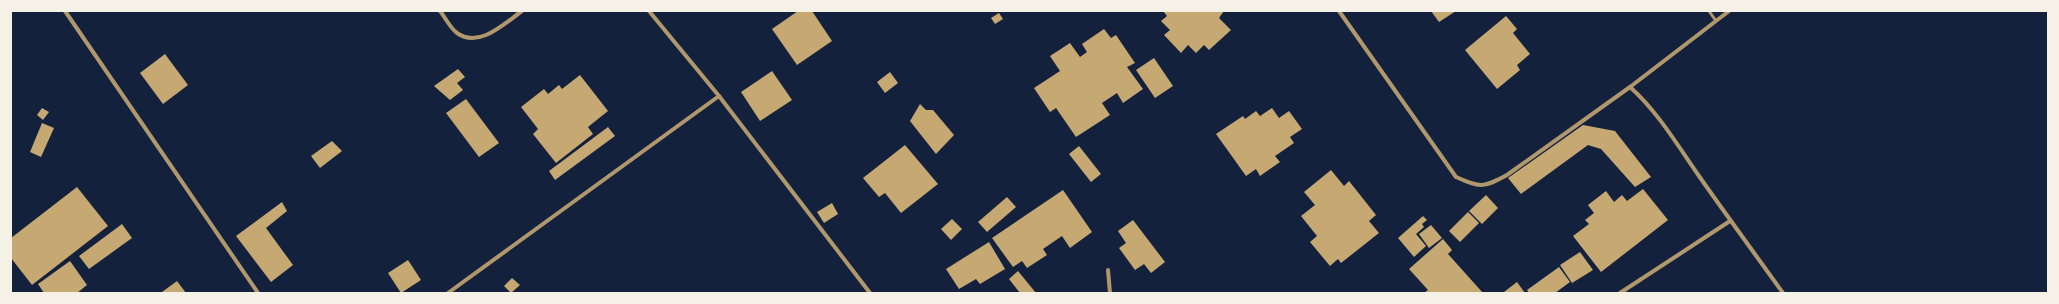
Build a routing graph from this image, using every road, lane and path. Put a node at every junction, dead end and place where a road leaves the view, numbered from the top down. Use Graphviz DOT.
graph roads {
  1 [pos="65,11"];
  2 [pos="440,11"];
  3 [pos="522,11"];
  4 [pos="649,11"];
  5 [pos="1338,11"];
  6 [pos="1709,11"];
  7 [pos="1729,11"];
  8 [pos="1716,21"];
  9 [pos="1630,87"];
  10 [pos="719,96"];
  11 [pos="1730,221"];
  12 [pos="1108,270"];
  13 [pos="258,293"];
  14 [pos="448,293"];
  15 [pos="870,293"];
  16 [pos="1110,293"];
  17 [pos="1620,293"];
  18 [pos="1783,293"];
  1 -- 13 [label="street"];
  2 -- 3 [label="street"];
  4 -- 10 [label="street"];
  5 -- 9 [label="street"];
  6 -- 8 [label="lane"];
  7 -- 8 [label="street"];
  8 -- 9 [label="street"];
  9 -- 11 [label="street"];
  10 -- 14 [label="street"];
  10 -- 15 [label="street"];
  11 -- 17 [label="street"];
  11 -- 18 [label="street"];
  12 -- 16 [label="street"];
}
